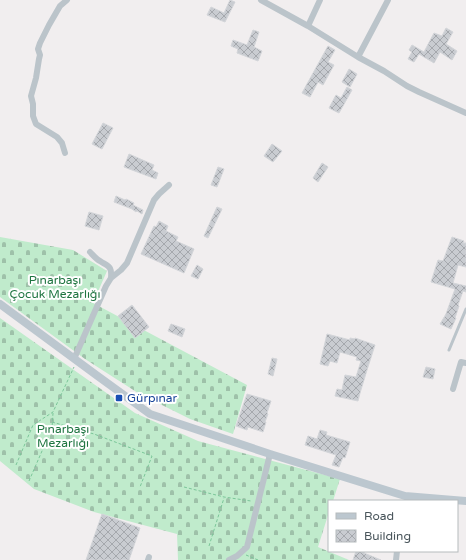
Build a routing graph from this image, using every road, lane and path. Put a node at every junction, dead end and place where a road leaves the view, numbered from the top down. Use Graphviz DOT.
graph roads {
  1 [pos="66,0"];
  2 [pos="72,0"];
  3 [pos="261,0"];
  4 [pos="320,0"];
  5 [pos="388,0"];
  6 [pos="308,26"];
  7 [pos="358,58"];
  8 [pos="466,113"];
  9 [pos="65,153"];
  10 [pos="169,185"];
  11 [pos="90,252"];
  12 [pos="111,278"];
  13 [pos="0,304"];
  14 [pos="466,309"];
  15 [pos="449,350"];
  16 [pos="75,360"];
  17 [pos="466,364"];
  18 [pos="453,390"];
  19 [pos="53,412"];
  20 [pos="52,422"];
  21 [pos="270,454"];
  22 [pos="16,465"];
  23 [pos="29,481"];
  24 [pos="140,487"];
  25 [pos="184,487"];
  26 [pos="224,497"];
  27 [pos="405,499"];
  28 [pos="436,500"];
  29 [pos="258,502"];
  30 [pos="209,546"];
  31 [pos="240,553"];
  32 [pos="229,560"];
  33 [pos="258,560"];
  1 -- 2 [label="street"];
  1 -- 9 [label="street"];
  3 -- 6 [label="street"];
  4 -- 6 [label="street"];
  5 -- 7 [label="street"];
  6 -- 7 [label="street"];
  7 -- 8 [label="street"];
  10 -- 12 [label="street"];
  11 -- 12 [label="street"];
  12 -- 16 [label="street"];
  13 -- 16 [label="main road"];
  14 -- 15 [label="lane"];
  16 -- 19 [label="path"];
  16 -- 21 [label="main road"];
  17 -- 18 [label="street"];
  19 -- 20 [label="path"];
  19 -- 22 [label="path"];
  20 -- 23 [label="path"];
  20 -- 24 [label="path"];
  21 -- 27 [label="main road"];
  21 -- 29 [label="street"];
  25 -- 26 [label="path"];
  26 -- 29 [label="path"];
  26 -- 30 [label="path"];
  27 -- 28 [label="main road"];
  29 -- 31 [label="street"];
  31 -- 32 [label="street"];
  31 -- 33 [label="path"];
}
